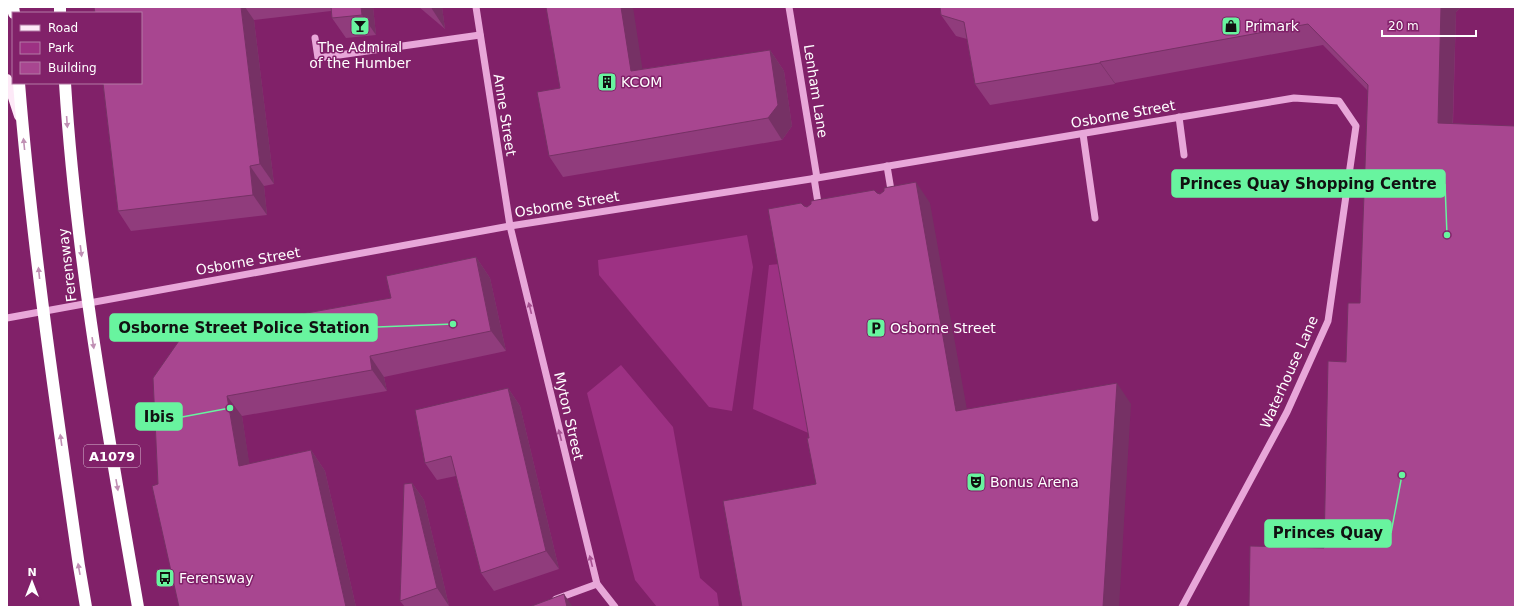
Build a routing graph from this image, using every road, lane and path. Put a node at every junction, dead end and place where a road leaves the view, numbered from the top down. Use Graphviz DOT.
graph roads {
  1 [pos="476,7"];
  2 [pos="789,7"];
  3 [pos="480,35"];
  4 [pos="315,38"];
  5 [pos="11,83"];
  6 [pos="65,84"];
  7 [pos="1179,118"];
  8 [pos="1356,126"];
  9 [pos="1083,134"];
  10 [pos="1184,155"];
  11 [pos="887,166"];
  12 [pos="815,178"];
  13 [pos="893,202"];
  14 [pos="820,216"];
  15 [pos="1095,218"];
  16 [pos="510,226"];
  17 [pos="87,304"];
  18 [pos="43,312"];
  19 [pos="7,318"];
  20 [pos="597,584"];
  21 [pos="546,602"];
  22 [pos="86,607"];
  23 [pos="138,607"];
  24 [pos="615,607"];
  25 [pos="1182,607"];
  1 -- 3 [label="street, Anne Street"];
  2 -- 12 [label="street, Lenham Lane"];
  3 -- 4 [label="street"];
  3 -- 16 [label="street, Anne Street"];
  18 -- 5 [label="highway, Ferensway / A1079, one-way"];
  6 -- 17 [label="highway, Ferensway / A1079, one-way"];
  7 -- 8 [label="street, Osborne Street"];
  7 -- 9 [label="street, Osborne Street"];
  7 -- 10 [label="street"];
  8 -- 25 [label="street, Waterhouse Lane"];
  9 -- 11 [label="street, Osborne Street"];
  9 -- 15 [label="street"];
  11 -- 12 [label="street, Osborne Street"];
  11 -- 13 [label="street"];
  12 -- 14 [label="street, Lenham Lane"];
  12 -- 16 [label="street, Osborne Street"];
  16 -- 17 [label="street, Osborne Street"];
  20 -- 16 [label="street, Myton Street, one-way"];
  17 -- 18 [label="street, Osborne Street"];
  17 -- 23 [label="highway, Ferensway / A1079, one-way"];
  18 -- 19 [label="street, Osborne Street"];
  22 -- 18 [label="highway, Ferensway / A1079, one-way"];
  20 -- 21 [label="street"];
  20 -- 24 [label="street, Myton Street"];
}
